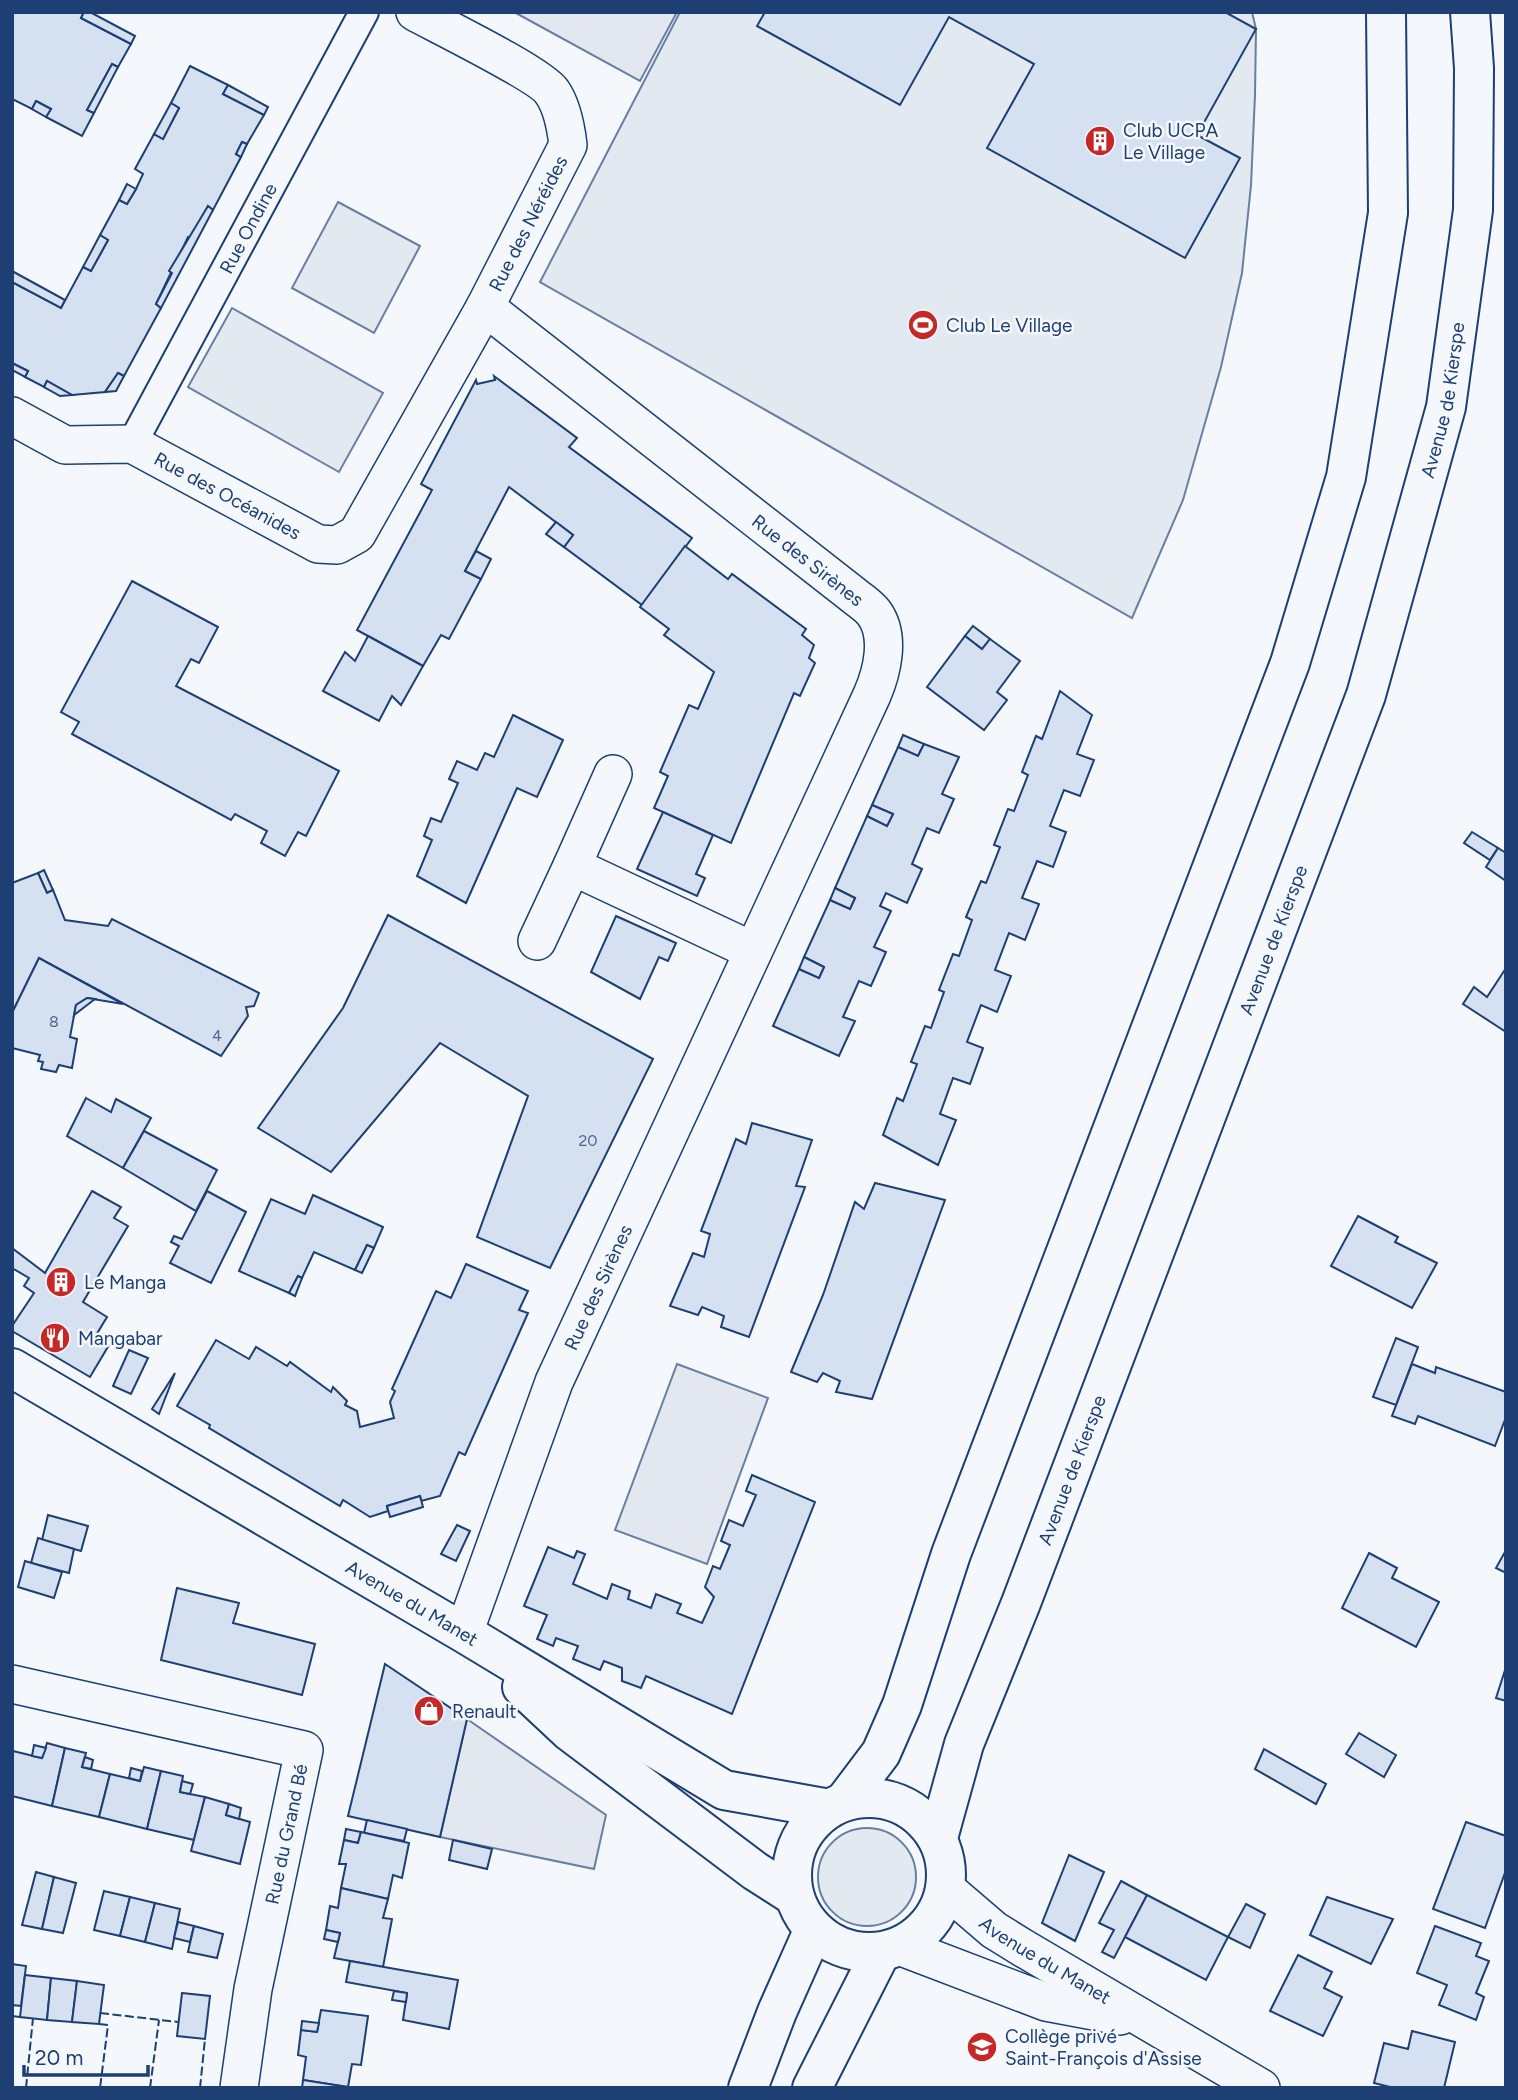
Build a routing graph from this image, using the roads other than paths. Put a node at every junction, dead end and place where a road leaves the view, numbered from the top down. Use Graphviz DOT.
graph roads {
  1 [pos="364,12"];
  2 [pos="415,12"];
  3 [pos="1386,12"];
  4 [pos="1470,12"];
  5 [pos="485,307"];
  6 [pos="12,416"];
  7 [pos="132,444"];
  8 [pos="613,774"];
  9 [pos="572,866"];
  10 [pos="537,941"];
  11 [pos="753,951"];
  12 [pos="12,1368"];
  13 [pos="464,1633"];
  14 [pos="12,1684"];
  15 [pos="835,1803"];
  16 [pos="937,1838"];
  17 [pos="945,1888"];
  18 [pos="791,1894"];
  19 [pos="813,1931"];
  20 [pos="890,1949"];
  21 [pos="1145,2021"];
  22 [pos="239,2088"];
  23 [pos="748,2088"];
  24 [pos="812,2088"];
  25 [pos="1261,2088"];
  1 -- 7 [label="street, Rue Ondine"];
  2 -- 5 [label="street, Rue des Néréides"];
  3 -- 15 [label="main road"];
  4 -- 16 [label="main road, Avenue de Kierspe"];
  5 -- 7 [label="street, Rue des Océanides"];
  5 -- 11 [label="street, Rue des Sirènes"];
  6 -- 7 [label="street, Rue des Océanides"];
  8 -- 9 [label="street"];
  9 -- 10 [label="street"];
  9 -- 11 [label="street"];
  11 -- 13 [label="street, Rue des Sirènes"];
  12 -- 13 [label="main road, Avenue du Manet"];
  13 -- 15 [label="main road, Avenue du Manet"];
  13 -- 18 [label="main road"];
  14 -- 22 [label="street, Rue du Grand Bé"];
  15 -- 16 [label="main road"];
  15 -- 18 [label="main road"];
  16 -- 17 [label="main road"];
  17 -- 20 [label="main road"];
  17 -- 21 [label="street, Avenue du Manet"];
  18 -- 19 [label="main road"];
  19 -- 20 [label="main road"];
  19 -- 23 [label="main road"];
  20 -- 21 [label="street"];
  20 -- 24 [label="main road"];
  21 -- 25 [label="street, Avenue du Manet"];
}
